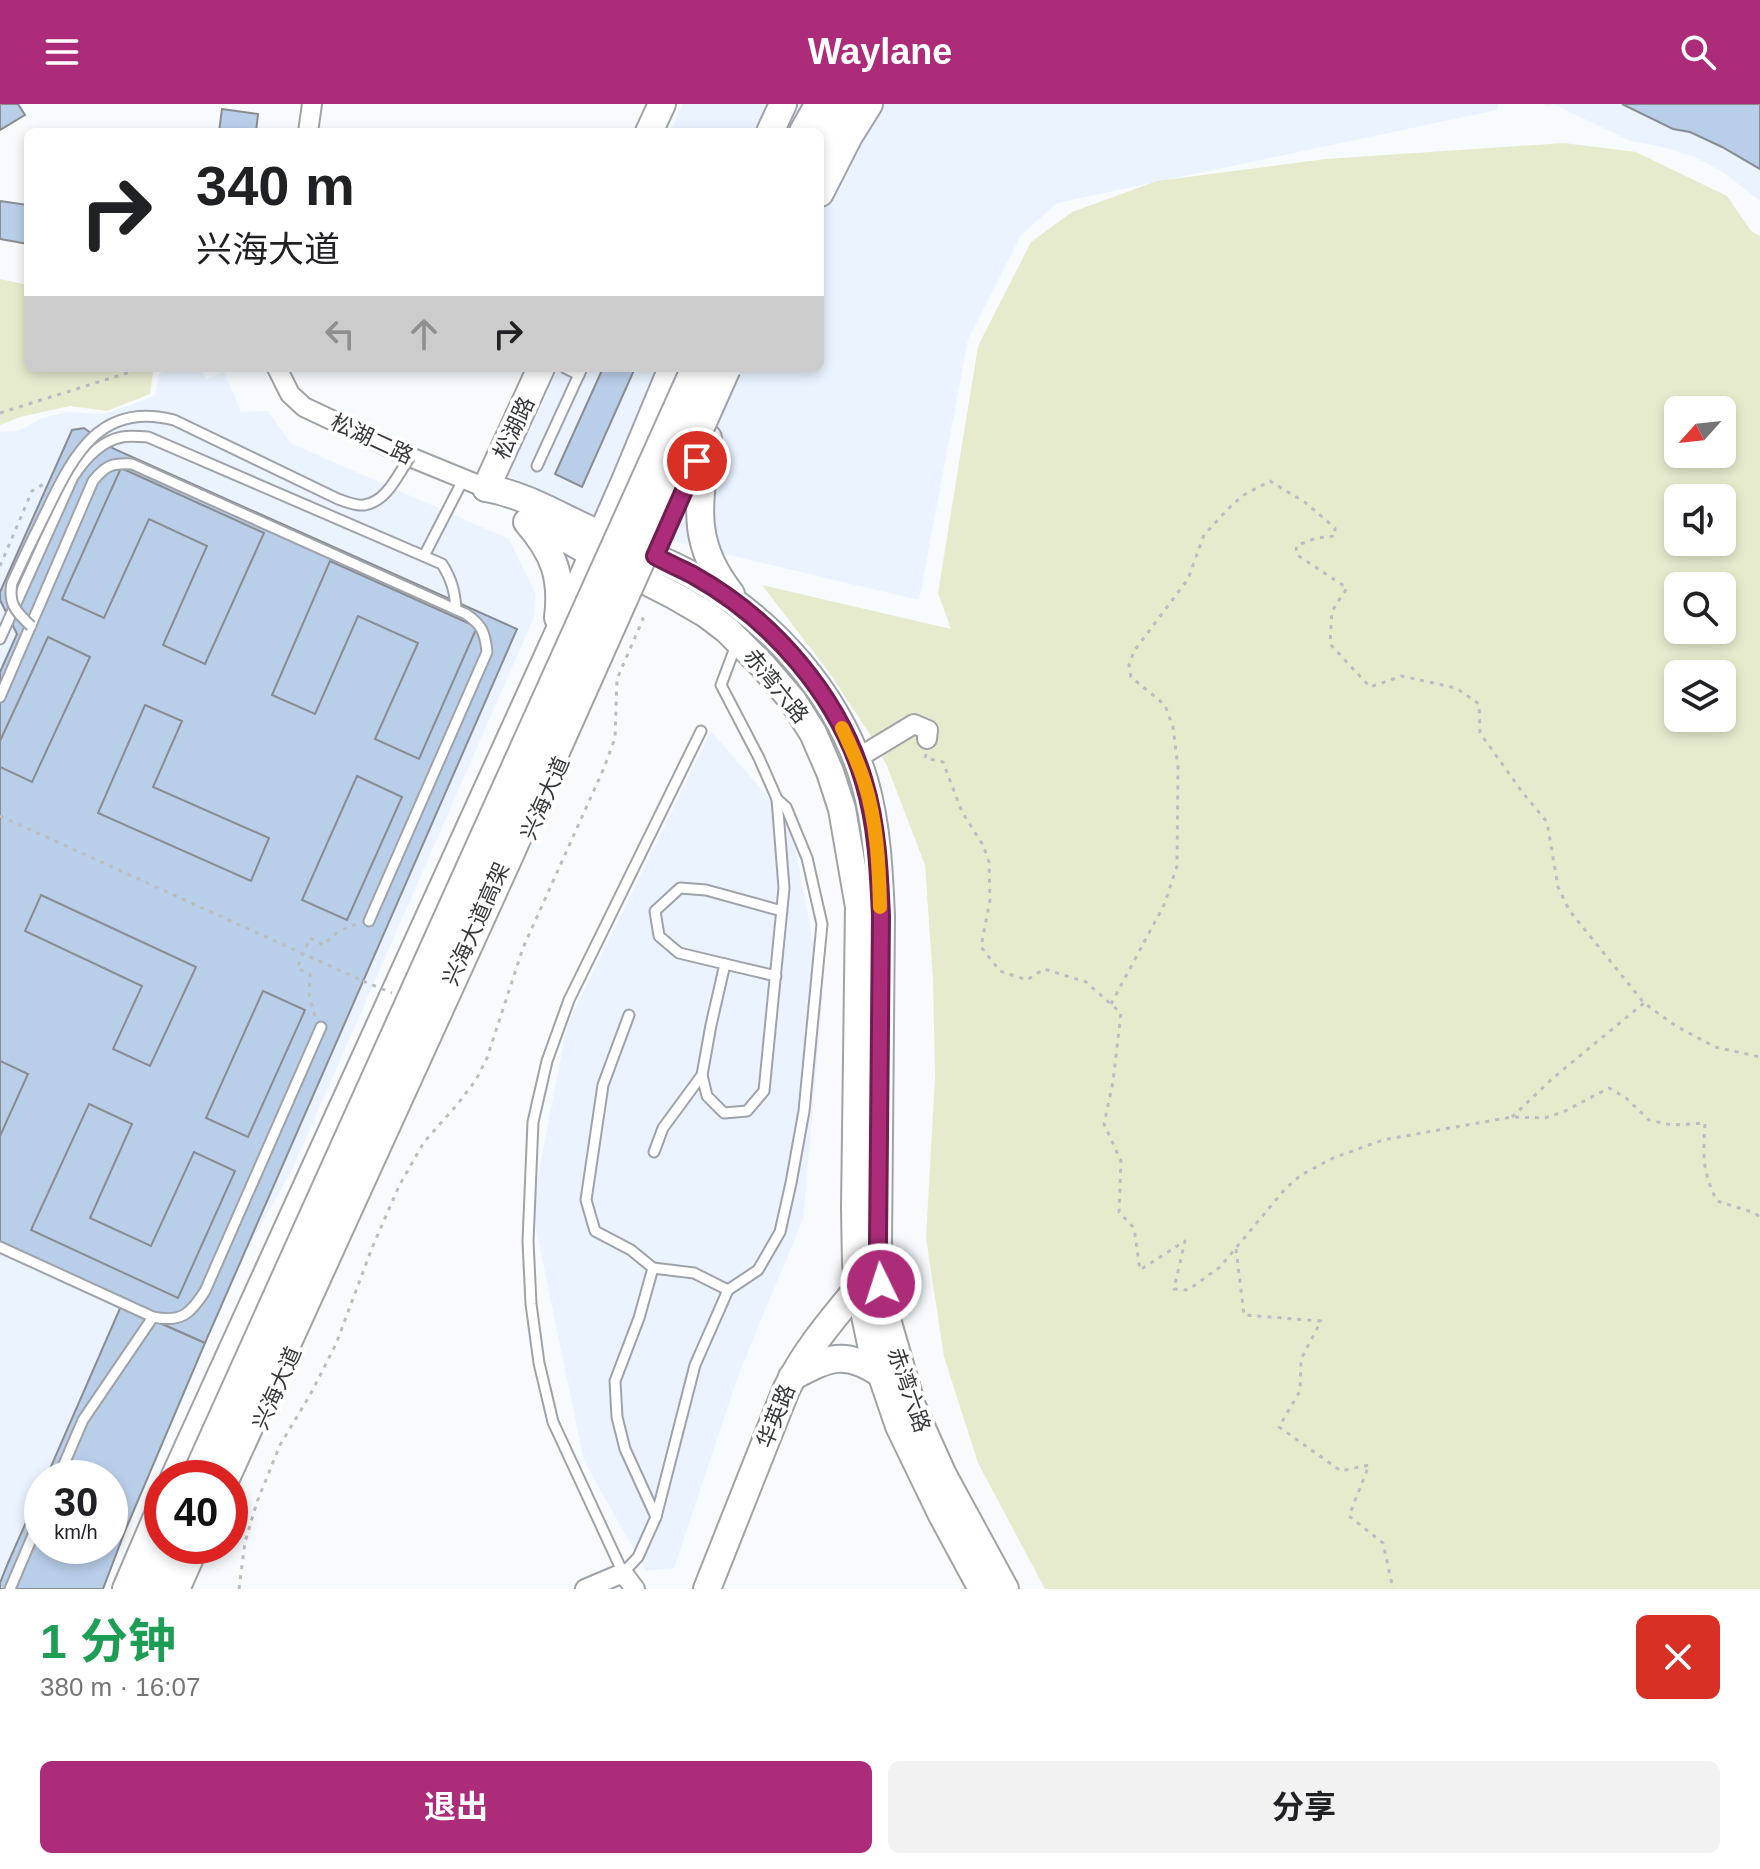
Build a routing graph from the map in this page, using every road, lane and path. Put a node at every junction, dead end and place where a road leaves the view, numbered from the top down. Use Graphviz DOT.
graph roads {
  1 [pos="312,104"];
  2 [pos="662,104"];
  3 [pos="783,104"];
  4 [pos="821,104"];
  5 [pos="847,104"];
  6 [pos="869,104"];
  7 [pos="309,128"];
  8 [pos="651,128"];
  9 [pos="772,128"];
  10 [pos="807,128"];
  11 [pos="824,146"];
  12 [pos="824,185"];
  13 [pos="130,372"];
  14 [pos="279,372"];
  15 [pos="539,372"];
  16 [pos="580,372"];
  17 [pos="670,372"];
  18 [pos="695,372"];
  19 [pos="723,372"];
  20 [pos="738,372"];
  21 [pos="0,413"];
  22 [pos="708,438"];
  23 [pos="410,457"];
  24 [pos="537,466"];
  25 [pos="625,481"];
  26 [pos="475,483"];
  27 [pos="519,512"];
  28 [pos="553,512"];
  29 [pos="597,544"];
  30 [pos="424,556"];
  31 [pos="655,556"];
  32 [pos="644,580"];
  33 [pos="743,609"];
  34 [pos="456,610"];
  35 [pos="643,619"];
  36 [pos="31,626"];
  37 [pos="556,638"];
  38 [pos="0,639"];
  39 [pos="737,640"];
  40 [pos="0,697"];
  41 [pos="701,731"];
  42 [pos="927,739"];
  43 [pos="856,759"];
  44 [pos="777,799"];
  45 [pos="0,816"];
  46 [pos="782,911"];
  47 [pos="369,921"];
  48 [pos="303,953"];
  49 [pos="725,964"];
  50 [pos="776,976"];
  51 [pos="363,981"];
  52 [pos="1644,1003"];
  53 [pos="1111,1004"];
  54 [pos="629,1015"];
  55 [pos="321,1027"];
  56 [pos="1760,1057"];
  57 [pos="702,1075"];
  58 [pos="1512,1117"];
  59 [pos="654,1152"];
  60 [pos="1760,1217"];
  61 [pos="0,1247"];
  62 [pos="1236,1249"];
  63 [pos="879,1263"];
  64 [pos="653,1268"];
  65 [pos="859,1287"];
  66 [pos="728,1290"];
  67 [pos="153,1317"];
  68 [pos="881,1374"];
  69 [pos="792,1377"];
  70 [pos="66,1460"];
  71 [pos="182,1460"];
  72 [pos="205,1460"];
  73 [pos="232,1460"];
  74 [pos="244,1460"];
  75 [pos="656,1517"];
  76 [pos="144,1547"];
  77 [pos="24,1556"];
  78 [pos="159,1564"];
  79 [pos="185,1564"];
  80 [pos="198,1564"];
  81 [pos="623,1573"];
  82 [pos="10,1589"];
  83 [pos="126,1589"];
  84 [pos="149,1589"];
  85 [pos="174,1589"];
  86 [pos="188,1589"];
  87 [pos="239,1589"];
  88 [pos="585,1589"];
  89 [pos="635,1589"];
  90 [pos="707,1589"];
  91 [pos="982,1589"];
  92 [pos="1005,1589"];
  93 [pos="1393,1589"];
  1 -- 7 [label="street"];
  2 -- 8 [label="street"];
  3 -- 9 [label="street"];
  4 -- 10 [label="main road"];
  5 -- 11 [label="main road"];
  6 -- 12 [label="street"];
  13 -- 21 [label="path"];
  14 -- 23 [label="street, 松湖二路"];
  15 -- 26 [label="street, 松湖路"];
  16 -- 24 [label="lane"];
  17 -- 25 [label="street"];
  18 -- 72 [label="main road, 兴海大道高架, bridge"];
  19 -- 73 [label="main road, 兴海大道高架, bridge"];
  20 -- 22 [label="street, 兴海大道"];
  22 -- 31 [label="street, 兴海大道"];
  22 -- 33 [label="street"];
  23 -- 26 [label="street, 松湖二路"];
  23 -- 36 [label="lane, bridge"];
  25 -- 28 [label="street"];
  25 -- 29 [label="street"];
  26 -- 27 [label="street, 松湖路"];
  26 -- 28 [label="street, 松湖路"];
  26 -- 30 [label="lane"];
  27 -- 29 [label="street, 松湖路"];
  27 -- 37 [label="street"];
  28 -- 29 [label="street, 松湖路"];
  29 -- 31 [label="street, 赤湾六路"];
  29 -- 32 [label="street, 赤湾六路"];
  29 -- 37 [label="street"];
  30 -- 34 [label="lane"];
  30 -- 38 [label="lane"];
  31 -- 32 [label="street, 兴海大道"];
  31 -- 33 [label="street, 赤湾六路"];
  32 -- 39 [label="street, 赤湾六路"];
  32 -- 74 [label="street, 兴海大道"];
  33 -- 43 [label="street, 赤湾六路"];
  35 -- 87 [label="path"];
  36 -- 40 [label="lane"];
  36 -- 47 [label="lane"];
  37 -- 71 [label="street"];
  39 -- 44 [label="lane"];
  39 -- 65 [label="street, 赤湾六路"];
  41 -- 81 [label="lane"];
  42 -- 43 [label="street"];
  42 -- 53 [label="path"];
  43 -- 63 [label="street, 赤湾六路"];
  44 -- 46 [label="lane"];
  44 -- 66 [label="lane"];
  45 -- 48 [label="path"];
  46 -- 49 [label="lane"];
  46 -- 50 [label="lane"];
  47 -- 48 [label="path"];
  48 -- 51 [label="path"];
  48 -- 55 [label="path"];
  49 -- 50 [label="lane"];
  49 -- 57 [label="lane"];
  50 -- 57 [label="lane"];
  52 -- 53 [label="path"];
  52 -- 56 [label="path"];
  52 -- 58 [label="path"];
  53 -- 62 [label="path"];
  54 -- 64 [label="lane"];
  55 -- 67 [label="lane"];
  57 -- 59 [label="lane"];
  58 -- 60 [label="path"];
  58 -- 62 [label="path"];
  61 -- 67 [label="lane"];
  62 -- 93 [label="path"];
  63 -- 65 [label="street, 华英路"];
  63 -- 92 [label="street, 赤湾六路"];
  64 -- 66 [label="lane"];
  64 -- 75 [label="lane"];
  65 -- 68 [label="street, 赤湾六路"];
  65 -- 69 [label="street, 华英路"];
  66 -- 75 [label="lane"];
  67 -- 70 [label="lane"];
  68 -- 69 [label="street"];
  68 -- 91 [label="street, 赤湾六路"];
  69 -- 90 [label="street, 华英路"];
  75 -- 81 [label="lane"];
  76 -- 83 [label="street"];
  77 -- 82 [label="lane"];
  78 -- 84 [label="main road"];
  79 -- 85 [label="main road"];
  80 -- 86 [label="street"];
  81 -- 88 [label="street"];
  81 -- 89 [label="street"];
}
